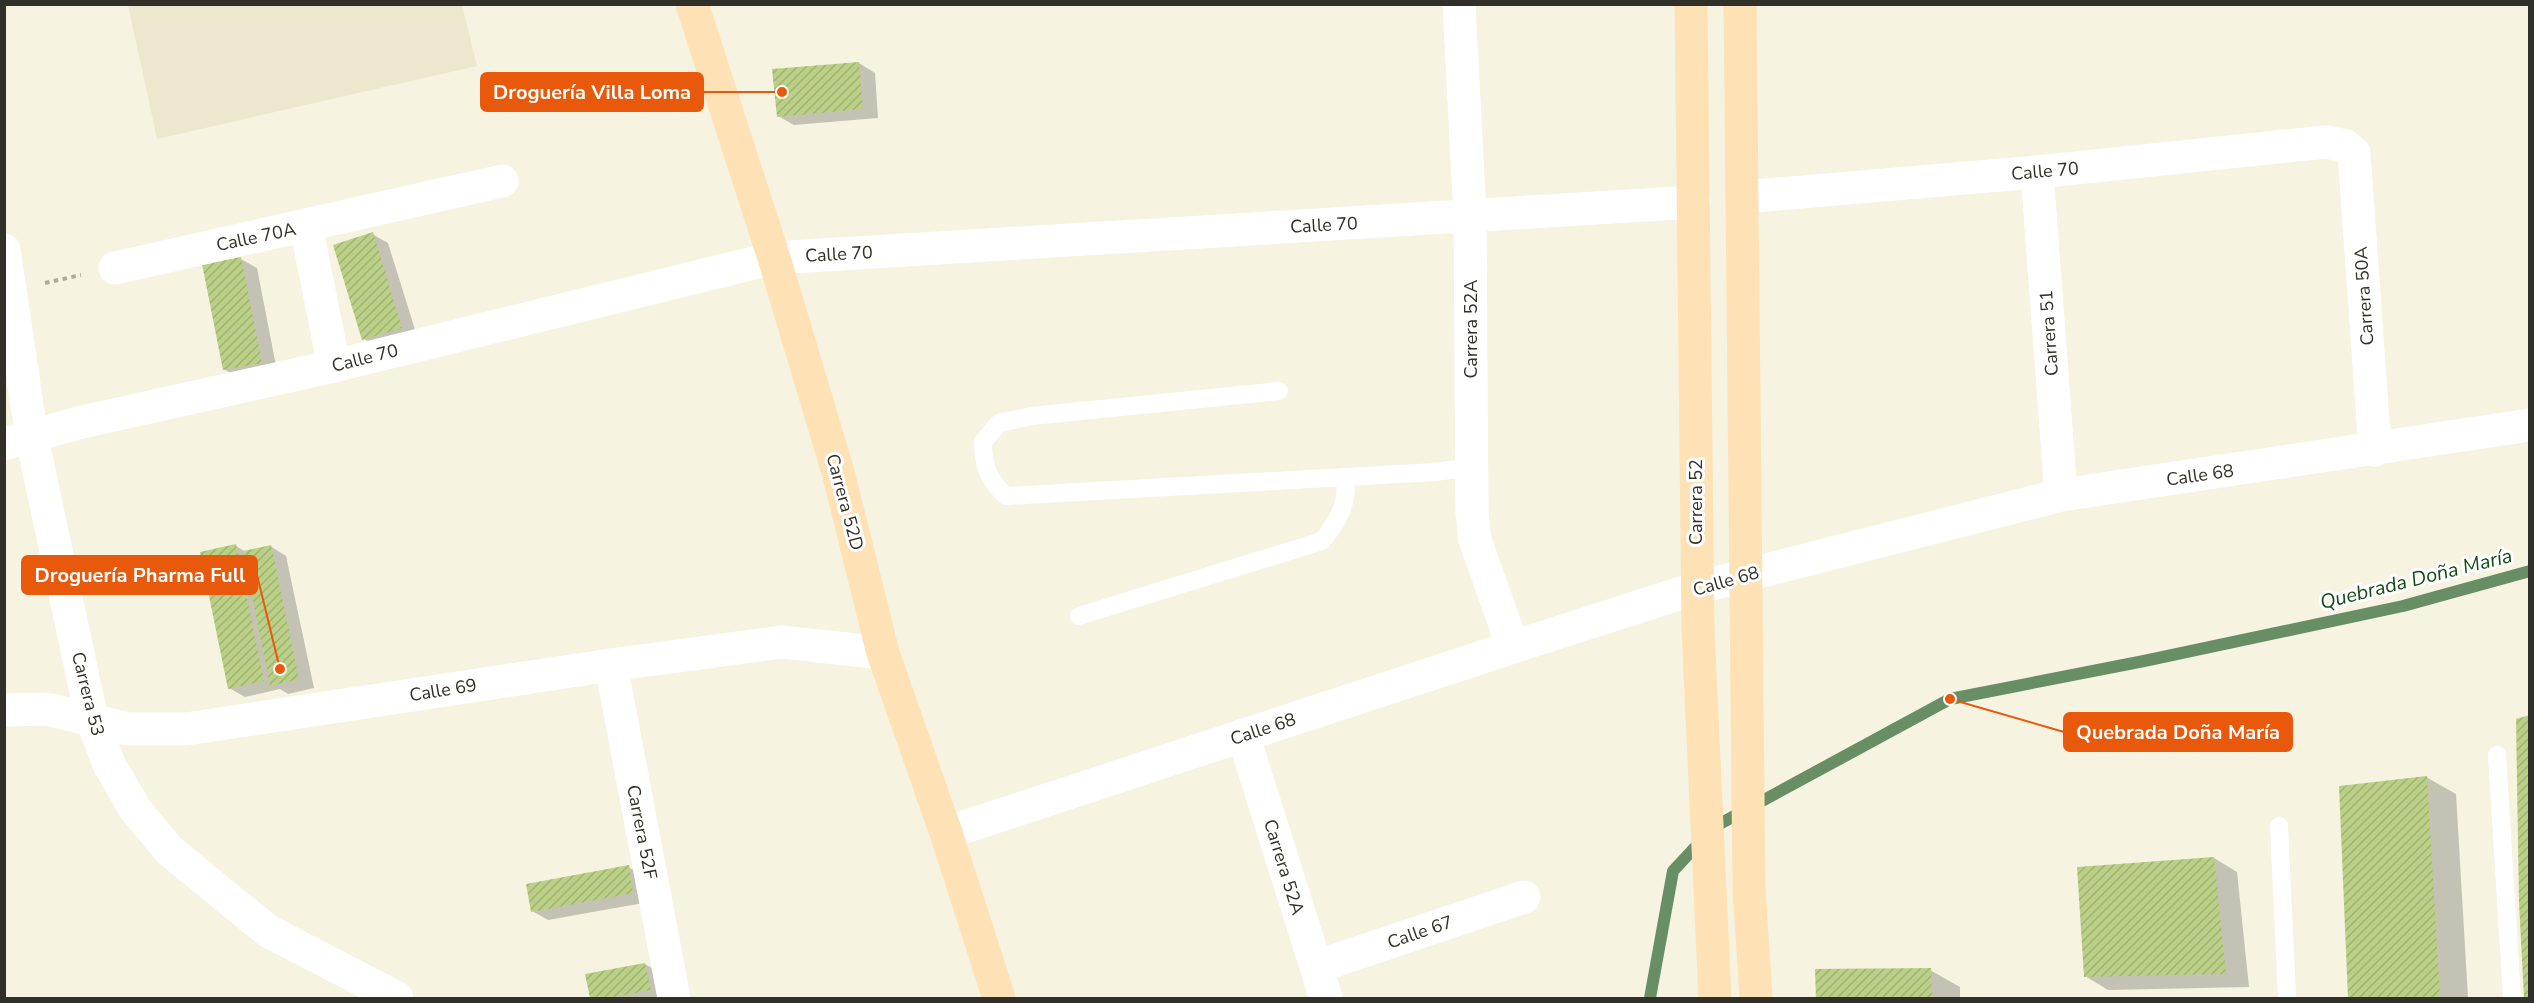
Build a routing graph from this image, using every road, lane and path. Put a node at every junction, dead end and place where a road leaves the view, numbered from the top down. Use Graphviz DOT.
graph roads {
  1 [pos="692,4"];
  2 [pos="1459,4"];
  3 [pos="1691,4"];
  4 [pos="1740,4"];
  5 [pos="2346,146"];
  6 [pos="2037,172"];
  7 [pos="502,181"];
  8 [pos="1743,197"];
  9 [pos="1694,202"];
  10 [pos="1470,217"];
  11 [pos="306,226"];
  12 [pos="4,250"];
  13 [pos="774,258"];
  14 [pos="115,268"];
  15 [pos="9,291"];
  16 [pos="334,366"];
  17 [pos="1279,391"];
  18 [pos="2529,425"];
  19 [pos="18,441"];
  20 [pos="2375,450"];
  21 [pos="1472,467"];
  22 [pos="1345,477"];
  23 [pos="2061,495"];
  24 [pos="1745,575"];
  25 [pos="1698,588"];
  26 [pos="1079,616"];
  27 [pos="1513,647"];
  28 [pos="883,653"];
  29 [pos="610,665"];
  30 [pos="4,710"];
  31 [pos="92,720"];
  32 [pos="1243,735"];
  33 [pos="2497,755"];
  34 [pos="2279,826"];
  35 [pos="946,833"];
  36 [pos="1524,897"];
  37 [pos="1316,967"];
  38 [pos="397,999"];
  39 [pos="674,999"];
  40 [pos="999,999"];
  41 [pos="1326,999"];
  42 [pos="1715,999"];
  43 [pos="1756,999"];
  44 [pos="2287,999"];
  45 [pos="2512,999"];
  1 -- 13 [label="main road, Carrera 52D"];
  2 -- 10 [label="street, Carrera 52A"];
  3 -- 9 [label="main road, Carrera 52"];
  4 -- 8 [label="main road"];
  5 -- 6 [label="street, Calle 70"];
  5 -- 20 [label="street, Carrera 50A"];
  6 -- 8 [label="street, Calle 70"];
  6 -- 23 [label="street, Carrera 51"];
  7 -- 11 [label="street, Calle 70A"];
  8 -- 24 [label="main road"];
  9 -- 10 [label="street, Calle 70"];
  9 -- 25 [label="main road, Carrera 52"];
  10 -- 13 [label="street, Calle 70"];
  10 -- 21 [label="street, Carrera 52A"];
  11 -- 14 [label="street, Calle 70A"];
  11 -- 16 [label="street"];
  12 -- 15 [label="street, Carrera 53"];
  13 -- 16 [label="street, Calle 70"];
  13 -- 28 [label="main road, Carrera 52D"];
  14 -- 15 [label="path"];
  15 -- 19 [label="street, Carrera 53"];
  16 -- 19 [label="street, Calle 70"];
  17 -- 22 [label="lane"];
  18 -- 20 [label="street, Calle 68"];
  19 -- 31 [label="street, Carrera 53"];
  20 -- 23 [label="street, Calle 68"];
  21 -- 22 [label="lane"];
  21 -- 27 [label="street, Carrera 52A"];
  22 -- 26 [label="lane"];
  23 -- 24 [label="street, Calle 68"];
  24 -- 25 [label="street, Calle 68"];
  24 -- 43 [label="main road"];
  25 -- 27 [label="street, Calle 68"];
  25 -- 42 [label="main road, Carrera 52"];
  27 -- 32 [label="street, Calle 68"];
  28 -- 29 [label="street, Calle 69"];
  28 -- 35 [label="main road, Carrera 52D"];
  29 -- 31 [label="street, Calle 69"];
  29 -- 39 [label="street, Carrera 52F"];
  30 -- 31 [label="street, Calle 69"];
  31 -- 38 [label="street, Carrera 53"];
  32 -- 35 [label="street, Calle 68"];
  32 -- 37 [label="street, Carrera 52A"];
  33 -- 45 [label="lane"];
  34 -- 44 [label="lane"];
  35 -- 40 [label="main road, Carrera 52D"];
  36 -- 37 [label="street, Calle 67"];
  37 -- 41 [label="street, Carrera 52A"];
}
